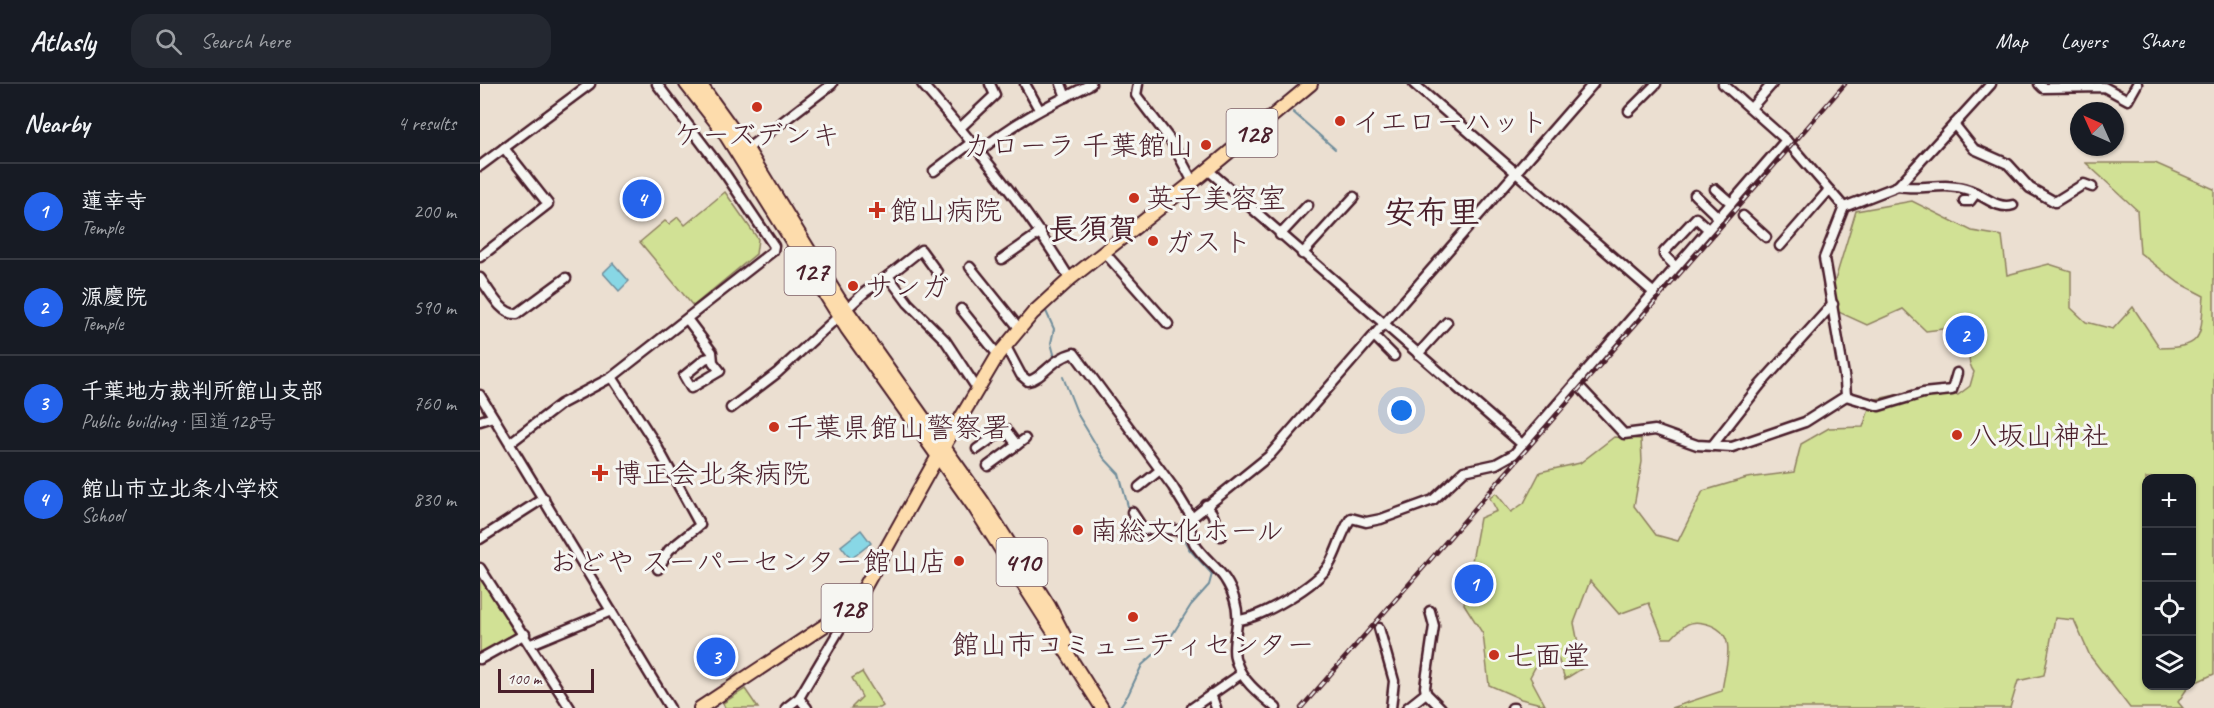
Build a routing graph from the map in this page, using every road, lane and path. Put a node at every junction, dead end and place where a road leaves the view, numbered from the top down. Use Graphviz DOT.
graph roads {
  1 [pos="657,84"];
  2 [pos="686,84"];
  3 [pos="700,84"];
  4 [pos="832,84"];
  5 [pos="922,84"];
  6 [pos="990,84"];
  7 [pos="1025,84"];
  8 [pos="1061,84"];
  9 [pos="1091,84"];
  10 [pos="1136,84"];
  11 [pos="1311,84"];
  12 [pos="1414,84"];
  13 [pos="1593,84"];
  14 [pos="1656,84"];
  15 [pos="1723,84"];
  16 [pos="1772,84"];
  17 [pos="1991,84"];
  18 [pos="2039,84"];
  19 [pos="2137,84"];
  20 [pos="586,85"];
  21 [pos="1066,97"];
  22 [pos="1751,108"];
  23 [pos="1039,110"];
  24 [pos="1629,111"];
  25 [pos="1954,124"];
  26 [pos="960,128"];
  27 [pos="1786,140"];
  28 [pos="971,143"];
  29 [pos="504,148"];
  30 [pos="747,149"];
  31 [pos="980,151"];
  32 [pos="480,166"];
  33 [pos="1208,170"];
  34 [pos="934,171"];
  35 [pos="1516,172"];
  36 [pos="1193,183"];
  37 [pos="1898,186"];
  38 [pos="2092,187"];
  39 [pos="1715,189"];
  40 [pos="1829,190"];
  41 [pos="1976,193"];
  42 [pos="1695,195"];
  43 [pos="1354,197"];
  44 [pos="1964,201"];
  45 [pos="1731,203"];
  46 [pos="1308,205"];
  47 [pos="2013,205"];
  48 [pos="1844,207"];
  49 [pos="1743,216"];
  50 [pos="1719,218"];
  51 [pos="1708,230"];
  52 [pos="1041,232"];
  53 [pos="1280,235"];
  54 [pos="1766,237"];
  55 [pos="1780,246"];
  56 [pos="1104,252"];
  57 [pos="1302,254"];
  58 [pos="480,257"];
  59 [pos="1002,259"];
  60 [pos="970,267"];
  61 [pos="1676,267"];
  62 [pos="937,272"];
  63 [pos="888,276"];
  64 [pos="480,278"];
  65 [pos="566,278"];
  66 [pos="1071,279"];
  67 [pos="1654,293"];
  68 [pos="1833,304"];
  69 [pos="961,309"];
  70 [pos="843,313"];
  71 [pos="687,319"];
  72 [pos="1447,322"];
  73 [pos="1168,324"];
  74 [pos="1384,324"];
  75 [pos="1019,328"];
  76 [pos="1374,336"];
  77 [pos="1002,350"];
  78 [pos="1418,354"];
  79 [pos="1394,356"];
  80 [pos="712,357"];
  81 [pos="1957,373"];
  82 [pos="612,376"];
  83 [pos="1576,383"];
  84 [pos="978,390"];
  85 [pos="480,395"];
  86 [pos="1845,396"];
  87 [pos="731,408"];
  88 [pos="493,417"];
  89 [pos="480,421"];
  90 [pos="510,443"];
  91 [pos="1522,444"];
  92 [pos="1713,446"];
  93 [pos="977,449"];
  94 [pos="940,451"];
  95 [pos="988,466"];
  96 [pos="1160,470"];
  97 [pos="1139,487"];
  98 [pos="544,498"];
  99 [pos="1206,505"];
  100 [pos="1132,512"];
  101 [pos="1192,518"];
  102 [pos="1190,532"];
  103 [pos="1221,536"];
  104 [pos="480,539"];
  105 [pos="480,568"];
  106 [pos="658,569"];
  107 [pos="851,605"];
  108 [pos="611,611"];
  109 [pos="1430,611"];
  110 [pos="1238,620"];
  111 [pos="1379,628"];
  112 [pos="525,634"];
  113 [pos="531,644"];
  114 [pos="480,659"];
  115 [pos="1241,674"];
  116 [pos="1426,693"];
  117 [pos="1211,694"];
  118 [pos="800,699"];
  119 [pos="570,708"];
  120 [pos="670,708"];
  121 [pos="700,708"];
  122 [pos="786,708"];
  123 [pos="807,708"];
  124 [pos="1102,708"];
  125 [pos="1192,708"];
  126 [pos="1215,708"];
  127 [pos="1276,708"];
  128 [pos="1391,708"];
  129 [pos="1407,708"];
  130 [pos="1440,708"];
  1 -- 71 [label="street"];
  2 -- 70 [label="highway, 127"];
  3 -- 30 [label="highway, 127"];
  4 -- 30 [label="street"];
  5 -- 26 [label="street"];
  6 -- 26 [label="street"];
  7 -- 23 [label="street"];
  8 -- 21 [label="street"];
  9 -- 21 [label="street"];
  10 -- 36 [label="street"];
  11 -- 33 [label="highway, 128"];
  12 -- 35 [label="street"];
  13 -- 35 [label="street"];
  14 -- 24 [label="street"];
  15 -- 22 [label="street"];
  16 -- 22 [label="street"];
  17 -- 25 [label="street"];
  18 -- 19 [label="street"];
  20 -- 29 [label="street"];
  21 -- 23 [label="street"];
  22 -- 27 [label="street"];
  23 -- 31 [label="street"];
  25 -- 37 [label="street"];
  25 -- 38 [label="street"];
  26 -- 28 [label="street"];
  27 -- 40 [label="street"];
  27 -- 45 [label="street"];
  28 -- 31 [label="street"];
  28 -- 34 [label="street"];
  29 -- 32 [label="street"];
  29 -- 58 [label="street"];
  30 -- 70 [label="highway, 127"];
  31 -- 52 [label="street"];
  33 -- 36 [label="highway, 128"];
  33 -- 53 [label="street"];
  35 -- 67 [label="street"];
  35 -- 74 [label="street"];
  36 -- 56 [label="highway, 128"];
  37 -- 41 [label="street"];
  37 -- 48 [label="street"];
  39 -- 45 [label="street"];
  40 -- 48 [label="street"];
  40 -- 55 [label="street"];
  41 -- 44 [label="street"];
  41 -- 47 [label="street"];
  42 -- 50 [label="street"];
  43 -- 57 [label="street"];
  45 -- 50 [label="street"];
  46 -- 53 [label="street"];
  48 -- 68 [label="street"];
  49 -- 54 [label="street"];
  50 -- 51 [label="street"];
  51 -- 61 [label="street"];
  51 -- 61 [label="street"];
  52 -- 59 [label="street"];
  52 -- 66 [label="street"];
  53 -- 57 [label="street"];
  56 -- 66 [label="highway, 128"];
  56 -- 73 [label="street"];
  57 -- 74 [label="street"];
  60 -- 75 [label="street"];
  61 -- 67 [label="street"];
  62 -- 63 [label="street"];
  63 -- 70 [label="street"];
  63 -- 84 [label="street"];
  64 -- 65 [label="street"];
  66 -- 75 [label="highway, 128"];
  67 -- 83 [label="street"];
  68 -- 86 [label="street"];
  68 -- 92 [label="street"];
  69 -- 77 [label="street"];
  70 -- 87 [label="street"];
  70 -- 94 [label="highway, 127"];
  71 -- 80 [label="street"];
  71 -- 82 [label="street"];
  72 -- 78 [label="street"];
  74 -- 76 [label="street"];
  74 -- 78 [label="street"];
  75 -- 77 [label="highway, 128"];
  76 -- 79 [label="street"];
  76 -- 99 [label="street"];
  77 -- 84 [label="highway, 128"];
  77 -- 96 [label="street"];
  78 -- 91 [label="street"];
  81 -- 86 [label="street"];
  82 -- 90 [label="street"];
  82 -- 106 [label="street"];
  83 -- 91 [label="street"];
  83 -- 92 [label="street"];
  84 -- 94 [label="highway, 128"];
  85 -- 88 [label="street"];
  86 -- 92 [label="street"];
  88 -- 89 [label="street"];
  88 -- 90 [label="street"];
  90 -- 98 [label="street"];
  91 -- 110 [label="street"];
  93 -- 95 [label="street"];
  94 -- 107 [label="highway, 128"];
  94 -- 124 [label="highway, 410"];
  96 -- 97 [label="street"];
  96 -- 101 [label="street"];
  98 -- 104 [label="street"];
  98 -- 108 [label="street"];
  99 -- 101 [label="street"];
  99 -- 103 [label="street"];
  100 -- 102 [label="street"];
  101 -- 102 [label="street"];
  102 -- 110 [label="street"];
  105 -- 112 [label="street"];
  107 -- 118 [label="street"];
  107 -- 121 [label="highway, 128"];
  108 -- 113 [label="street"];
  108 -- 120 [label="street"];
  109 -- 116 [label="street"];
  110 -- 115 [label="street"];
  111 -- 128 [label="street"];
  112 -- 113 [label="street"];
  112 -- 114 [label="street"];
  113 -- 119 [label="street"];
  115 -- 117 [label="street"];
  115 -- 127 [label="street"];
  116 -- 129 [label="street"];
  116 -- 130 [label="street"];
  117 -- 125 [label="street"];
  117 -- 126 [label="street"];
  118 -- 122 [label="street"];
  118 -- 123 [label="street"];
}
